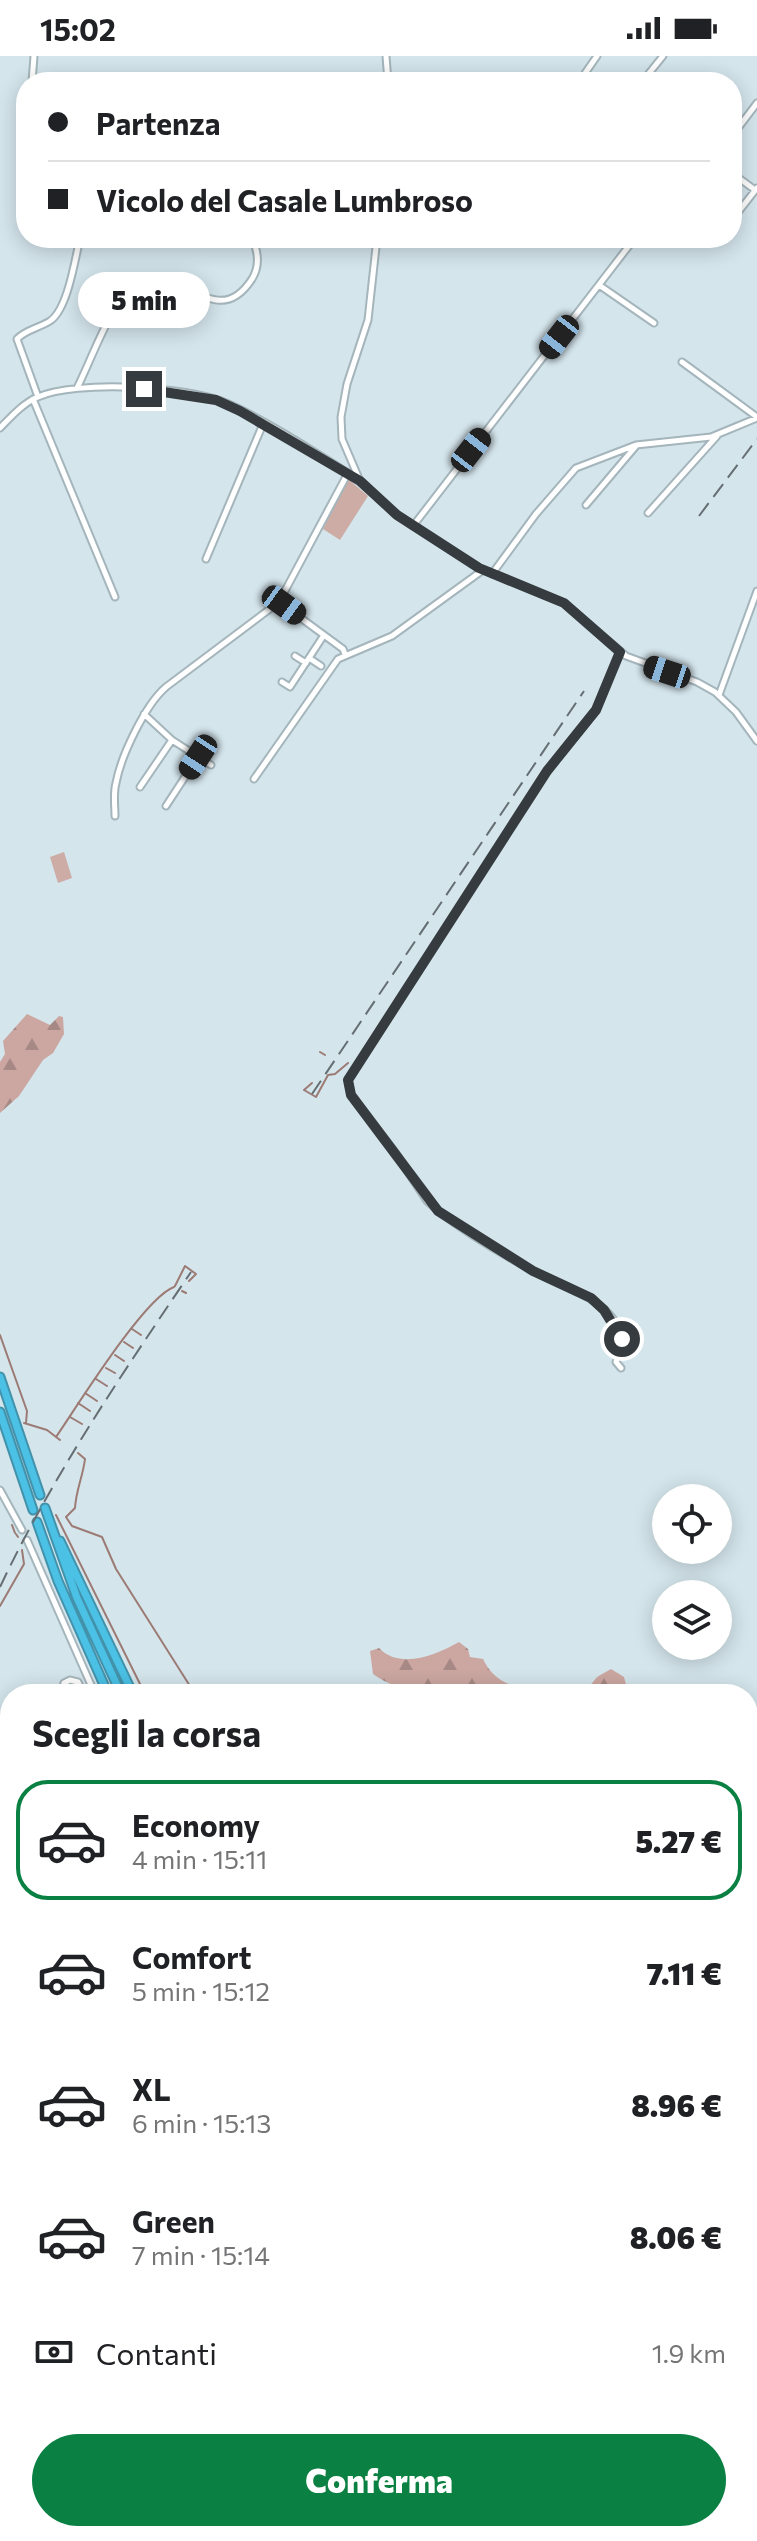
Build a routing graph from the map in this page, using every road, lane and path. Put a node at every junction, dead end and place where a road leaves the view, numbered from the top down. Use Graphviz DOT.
graph roads {
  1 [pos="663,56"];
  2 [pos="650,72"];
  3 [pos="757,103"];
  4 [pos="742,123"];
  5 [pos="756,189"];
  6 [pos="742,207"];
  7 [pos="78,248"];
  8 [pos="255,248"];
  9 [pos="376,248"];
  10 [pos="627,248"];
  11 [pos="599,285"];
  12 [pos="654,323"];
  13 [pos="682,362"];
  14 [pos="77,389"];
  15 [pos="35,398"];
  16 [pos="757,418"];
  17 [pos="263,424"];
  18 [pos="0,428"];
  19 [pos="718,435"];
  20 [pos="636,445"];
  21 [pos="348,473"];
  22 [pos="360,481"];
  23 [pos="586,505"];
  24 [pos="648,513"];
  25 [pos="413,526"];
  26 [pos="206,559"];
  27 [pos="483,570"];
  28 [pos="492,574"];
  29 [pos="757,591"];
  30 [pos="115,597"];
  31 [pos="279,602"];
  32 [pos="324,635"];
  33 [pos="620,652"];
  34 [pos="345,654"];
  35 [pos="295,656"];
  36 [pos="308,661"];
  37 [pos="321,666"];
  38 [pos="282,682"];
  39 [pos="719,695"];
  40 [pos="144,714"];
  41 [pos="172,740"];
  42 [pos="757,741"];
  43 [pos="198,757"];
  44 [pos="211,765"];
  45 [pos="254,779"];
  46 [pos="140,787"];
  47 [pos="166,806"];
  48 [pos="115,816"];
  49 [pos="621,1368"];
  50 [pos="0,1377"];
  51 [pos="0,1412"];
  52 [pos="0,1490"];
  53 [pos="40,1495"];
  54 [pos="2,1499"];
  55 [pos="33,1510"];
  56 [pos="37,1522"];
  57 [pos="22,1530"];
  58 [pos="27,1540"];
  59 [pos="91,1684"];
  60 [pos="103,1684"];
  61 [pos="116,1684"];
  62 [pos="128,1684"];
  1 -- 2 [label="street"];
  3 -- 4 [label="street"];
  5 -- 6 [label="street"];
  7 -- 15 [label="street"];
  8 -- 14 [label="street"];
  9 -- 22 [label="street"];
  10 -- 11 [label="street"];
  11 -- 12 [label="street"];
  11 -- 25 [label="street"];
  13 -- 16 [label="street"];
  14 -- 15 [label="street"];
  14 -- 17 [label="street"];
  15 -- 18 [label="street"];
  15 -- 30 [label="street"];
  16 -- 19 [label="street"];
  17 -- 21 [label="street"];
  17 -- 26 [label="street"];
  19 -- 20 [label="street"];
  19 -- 24 [label="street"];
  20 -- 23 [label="street"];
  20 -- 28 [label="street"];
  21 -- 22 [label="street"];
  21 -- 31 [label="street"];
  22 -- 25 [label="street"];
  25 -- 27 [label="street"];
  27 -- 28 [label="street"];
  27 -- 34 [label="street"];
  28 -- 33 [label="street"];
  29 -- 39 [label="street"];
  31 -- 32 [label="street"];
  31 -- 40 [label="street"];
  32 -- 34 [label="street"];
  32 -- 36 [label="street"];
  33 -- 39 [label="street"];
  33 -- 49 [label="street"];
  34 -- 45 [label="street"];
  35 -- 36 [label="street"];
  36 -- 37 [label="street"];
  36 -- 38 [label="street"];
  39 -- 42 [label="street"];
  40 -- 41 [label="street"];
  40 -- 48 [label="street"];
  41 -- 43 [label="street"];
  41 -- 46 [label="street"];
  43 -- 44 [label="street"];
  43 -- 47 [label="street"];
  50 -- 53 [label="highway"];
  51 -- 55 [label="highway"];
  52 -- 54 [label="street"];
  54 -- 57 [label="street"];
  56 -- 60 [label="highway"];
  58 -- 59 [label="street"];
  61 -- 62 [label="highway"];
}
